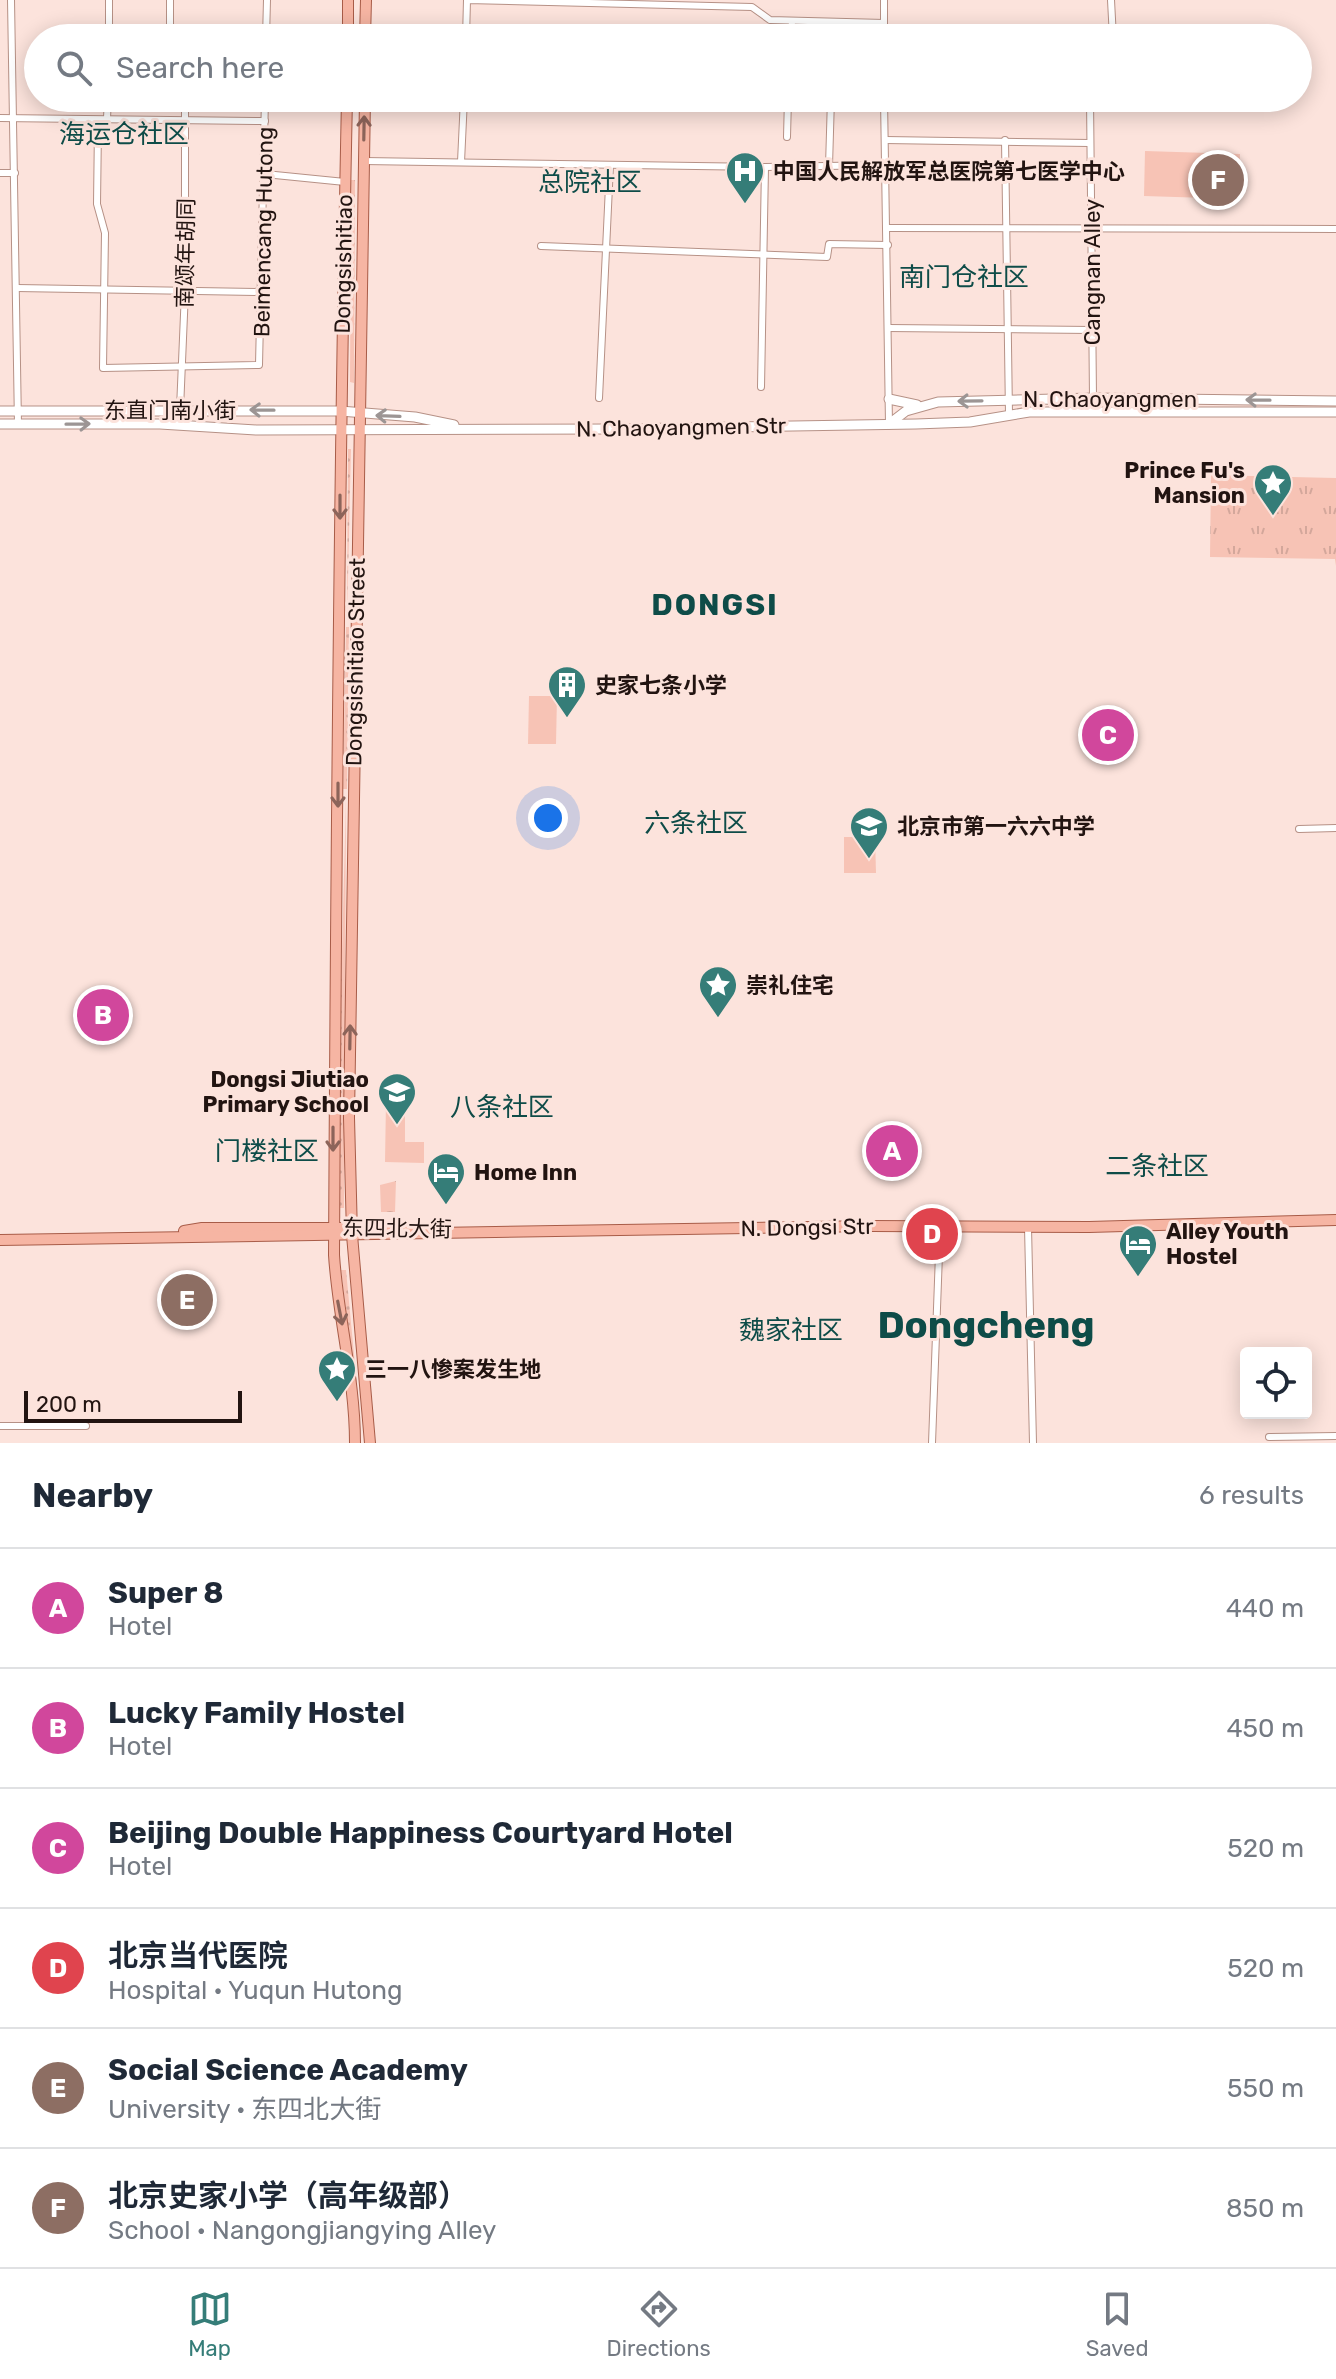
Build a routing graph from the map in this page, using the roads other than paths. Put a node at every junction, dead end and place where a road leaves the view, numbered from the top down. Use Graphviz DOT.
graph roads {
  1 [pos="11,0"];
  2 [pos="109,0"];
  3 [pos="170,0"];
  4 [pos="267,0"];
  5 [pos="348,0"];
  6 [pos="366,0"];
  7 [pos="884,0"];
  8 [pos="1111,0"];
  9 [pos="792,21"];
  10 [pos="831,22"];
  11 [pos="884,23"];
  12 [pos="109,24"];
  13 [pos="170,24"];
  14 [pos="266,24"];
  15 [pos="348,24"];
  16 [pos="365,24"];
  17 [pos="466,24"];
  18 [pos="792,24"];
  19 [pos="1112,24"];
  20 [pos="107,112"];
  21 [pos="185,112"];
  22 [pos="265,112"];
  23 [pos="347,112"];
  24 [pos="365,112"];
  25 [pos="463,112"];
  26 [pos="788,112"];
  27 [pos="831,112"];
  28 [pos="884,112"];
  29 [pos="1090,112"];
  30 [pos="0,118"];
  31 [pos="14,118"];
  32 [pos="107,118"];
  33 [pos="185,118"];
  34 [pos="265,121"];
  35 [pos="787,137"];
  36 [pos="885,140"];
  37 [pos="1005,140"];
  38 [pos="1090,143"];
  39 [pos="364,161"];
  40 [pos="461,162"];
  41 [pos="610,165"];
  42 [pos="886,165"];
  43 [pos="829,166"];
  44 [pos="765,167"];
  45 [pos="0,173"];
  46 [pos="15,173"];
  47 [pos="265,174"];
  48 [pos="345,182"];
  49 [pos="888,228"];
  50 [pos="1092,229"];
  51 [pos="1336,229"];
  52 [pos="1005,231"];
  53 [pos="888,245"];
  54 [pos="541,246"];
  55 [pos="607,250"];
  56 [pos="762,256"];
  57 [pos="17,288"];
  58 [pos="104,288"];
  59 [pos="185,291"];
  60 [pos="263,292"];
  61 [pos="888,328"];
  62 [pos="1006,329"];
  63 [pos="1092,330"];
  64 [pos="182,365"];
  65 [pos="761,387"];
  66 [pos="599,398"];
  67 [pos="1093,398"];
  68 [pos="889,399"];
  69 [pos="1008,400"];
  70 [pos="1336,401"];
  71 [pos="920,406"];
  72 [pos="180,409"];
  73 [pos="0,411"];
  74 [pos="18,411"];
  75 [pos="340,411"];
  76 [pos="1336,412"];
  77 [pos="1009,414"];
  78 [pos="359,415"];
  79 [pos="0,424"];
  80 [pos="889,424"];
  81 [pos="18,425"];
  82 [pos="339,429"];
  83 [pos="473,429"];
  84 [pos="358,430"];
  85 [pos="1336,828"];
  86 [pos="1299,829"];
  87 [pos="1336,1220"];
  88 [pos="940,1225"];
  89 [pos="1028,1225"];
  90 [pos="334,1231"];
  91 [pos="352,1231"];
  92 [pos="469,1231"];
  93 [pos="0,1240"];
  94 [pos="0,1426"];
  95 [pos="86,1426"];
  96 [pos="1336,1436"];
  97 [pos="1269,1437"];
  98 [pos="355,1443"];
  99 [pos="370,1443"];
  100 [pos="932,1443"];
  101 [pos="1033,1443"];
  1 -- 31 [label="street"];
  2 -- 12 [label="street"];
  3 -- 13 [label="street"];
  4 -- 14 [label="street"];
  5 -- 15 [label="main road"];
  6 -- 16 [label="main road"];
  7 -- 11 [label="street"];
  8 -- 19 [label="street"];
  9 -- 10 [label="street"];
  9 -- 17 [label="street"];
  9 -- 18 [label="street"];
  10 -- 11 [label="street"];
  20 -- 32 [label="street, Beimencang Hutong"];
  21 -- 33 [label="street, 南颂年胡同"];
  22 -- 34 [label="street, Beimencang Hutong"];
  23 -- 48 [label="main road, Dongsishitiao"];
  39 -- 24 [label="main road, Dongsishitiao Street, one-way"];
  25 -- 40 [label="street"];
  26 -- 35 [label="street"];
  27 -- 43 [label="street"];
  28 -- 36 [label="street"];
  29 -- 38 [label="street, Cangnan Alley"];
  30 -- 31 [label="street"];
  31 -- 32 [label="street"];
  31 -- 46 [label="street"];
  32 -- 33 [label="street"];
  32 -- 58 [label="street, Beimencang Hutong"];
  33 -- 34 [label="street"];
  33 -- 59 [label="street, 南颂年胡同"];
  34 -- 47 [label="street, Beimencang Hutong"];
  36 -- 37 [label="street"];
  36 -- 42 [label="street"];
  37 -- 38 [label="street"];
  37 -- 52 [label="street"];
  38 -- 50 [label="street, Cangnan Alley"];
  39 -- 40 [label="street"];
  39 -- 78 [label="main road, Dongsishitiao Street"];
  40 -- 41 [label="street"];
  41 -- 44 [label="street"];
  41 -- 55 [label="street"];
  42 -- 43 [label="street"];
  42 -- 49 [label="street"];
  43 -- 44 [label="street"];
  44 -- 56 [label="street"];
  45 -- 46 [label="street"];
  46 -- 57 [label="street"];
  47 -- 48 [label="street"];
  47 -- 60 [label="street, Beimencang Hutong"];
  48 -- 75 [label="main road, Dongsishitiao"];
  49 -- 52 [label="street"];
  49 -- 53 [label="street"];
  50 -- 51 [label="street"];
  50 -- 52 [label="street"];
  50 -- 63 [label="street, Cangnan Alley"];
  52 -- 62 [label="street"];
  53 -- 56 [label="street"];
  53 -- 61 [label="street"];
  54 -- 55 [label="street"];
  55 -- 56 [label="street"];
  55 -- 66 [label="street"];
  56 -- 65 [label="street"];
  57 -- 58 [label="street"];
  57 -- 74 [label="street"];
  58 -- 59 [label="street"];
  58 -- 64 [label="street, Beimencang Hutong"];
  59 -- 60 [label="street"];
  59 -- 64 [label="street, 南颂年胡同"];
  60 -- 64 [label="street, Beimencang Hutong"];
  61 -- 62 [label="street"];
  61 -- 68 [label="street"];
  62 -- 63 [label="street"];
  62 -- 69 [label="street"];
  63 -- 67 [label="street, Cangnan Alley"];
  64 -- 72 [label="street, 南颂年胡同"];
  67 -- 69 [label="main road, N. Chaoyangmen"];
  70 -- 67 [label="main road, N. Chaoyangmen, one-way"];
  68 -- 71 [label="main road"];
  68 -- 80 [label="street"];
  69 -- 71 [label="main road, N. Chaoyangmen, one-way"];
  69 -- 77 [label="street"];
  71 -- 80 [label="main road, N. Chaoyangmen"];
  72 -- 74 [label="main road, 东直门南小街"];
  75 -- 72 [label="main road, 东直门南小街, one-way"];
  73 -- 74 [label="main road, 东直门南小街"];
  74 -- 81 [label="street"];
  75 -- 78 [label="main road, 东直门南小街"];
  75 -- 82 [label="main road, Dongsishitiao"];
  76 -- 77 [label="main road"];
  77 -- 80 [label="main road"];
  83 -- 78 [label="main road, 东直门南小街, one-way"];
  78 -- 84 [label="main road, Dongsishitiao Street"];
  79 -- 81 [label="main road, 东直门南小街"];
  80 -- 83 [label="main road, N. Chaoyangmen Str"];
  81 -- 82 [label="main road, 东直门南小街, one-way"];
  82 -- 84 [label="main road, 东直门南小街"];
  82 -- 90 [label="main road, Dongsishitiao Street, one-way"];
  83 -- 84 [label="main road, 东直门南小街"];
  91 -- 84 [label="main road, Dongsishitiao Street, one-way"];
  85 -- 86 [label="street"];
  87 -- 89 [label="main road, N. Dongsi Str"];
  88 -- 89 [label="main road, N. Dongsi Str"];
  88 -- 92 [label="main road, N. Dongsi Str"];
  88 -- 100 [label="street"];
  89 -- 101 [label="street"];
  90 -- 91 [label="main road, 东四北大街"];
  90 -- 93 [label="main road, 东四北大街"];
  90 -- 98 [label="main road, Dongsishitiao Street, one-way"];
  91 -- 92 [label="main road, 东四北大街"];
  91 -- 99 [label="main road, Dongsishitiao Street"];
  94 -- 95 [label="street"];
  96 -- 97 [label="street"];
}
